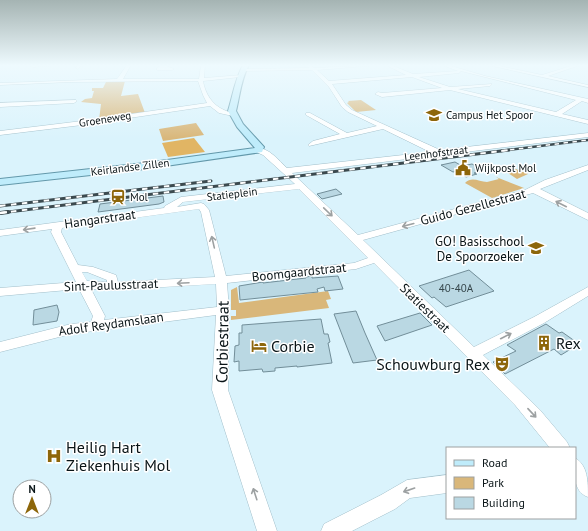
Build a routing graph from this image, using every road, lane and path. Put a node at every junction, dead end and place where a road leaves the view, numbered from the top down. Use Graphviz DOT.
graph roads {
  1 [pos="205,90"];
  2 [pos="238,90"];
  3 [pos="333,90"];
  4 [pos="433,90"];
  5 [pos="457,90"];
  6 [pos="540,90"];
  7 [pos="378,94"];
  8 [pos="25,97"];
  9 [pos="585,100"];
  10 [pos="74,101"];
  11 [pos="211,104"];
  12 [pos="8,105"];
  13 [pos="19,105"];
  14 [pos="0,106"];
  15 [pos="2,112"];
  16 [pos="233,112"];
  17 [pos="308,114"];
  18 [pos="557,114"];
  19 [pos="588,122"];
  20 [pos="382,127"];
  21 [pos="0,133"];
  22 [pos="346,135"];
  23 [pos="588,135"];
  24 [pos="312,145"];
  25 [pos="259,150"];
  26 [pos="438,152"];
  27 [pos="588,167"];
  28 [pos="285,171"];
  29 [pos="0,182"];
  30 [pos="301,186"];
  31 [pos="534,190"];
  32 [pos="201,202"];
  33 [pos="588,217"];
  34 [pos="58,225"];
  35 [pos="0,233"];
  36 [pos="355,239"];
  37 [pos="376,259"];
  38 [pos="74,268"];
  39 [pos="222,280"];
  40 [pos="84,285"];
  41 [pos="113,286"];
  42 [pos="588,290"];
  43 [pos="0,292"];
  44 [pos="223,310"];
  45 [pos="97,325"];
  46 [pos="0,347"];
  47 [pos="472,354"];
  48 [pos="560,447"];
  49 [pos="446,484"];
  50 [pos="267,531"];
  51 [pos="331,531"];
  1 -- 11 [label="street"];
  2 -- 16 [label="main road"];
  3 -- 20 [label="street"];
  4 -- 7 [label="street"];
  5 -- 18 [label="street"];
  6 -- 9 [label="street"];
  8 -- 13 [label="street"];
  9 -- 18 [label="street"];
  10 -- 13 [label="street"];
  11 -- 16 [label="street"];
  11 -- 21 [label="street, Groeneweg"];
  12 -- 13 [label="street"];
  12 -- 14 [label="street"];
  12 -- 15 [label="street"];
  16 -- 25 [label="main road"];
  17 -- 22 [label="street"];
  18 -- 19 [label="street"];
  20 -- 22 [label="street"];
  20 -- 26 [label="street"];
  22 -- 24 [label="street"];
  23 -- 26 [label="street, Leenhofstraat"];
  25 -- 28 [label="street, Statiestraat"];
  25 -- 29 [label="main road, Keirlandse Zillen"];
  26 -- 28 [label="street, Leenhofstraat"];
  27 -- 31 [label="street, Guido Gezellestraat"];
  28 -- 30 [label="street, Statiestraat"];
  30 -- 32 [label="street, Statieplein"];
  30 -- 36 [label="street, Statiestraat, one-way"];
  33 -- 31 [label="street, one-way"];
  31 -- 36 [label="street, Guido Gezellestraat, one-way"];
  32 -- 34 [label="street, Hangarstraat"];
  39 -- 32 [label="street, Corbiestraat, one-way"];
  34 -- 35 [label="street, Hangarstraat, one-way"];
  34 -- 38 [label="street"];
  36 -- 37 [label="street, Statiestraat"];
  37 -- 39 [label="street, Boomgaardstraat"];
  37 -- 47 [label="street, Statiestraat"];
  38 -- 40 [label="street"];
  38 -- 41 [label="street"];
  39 -- 41 [label="street, Sint-Paulusstraat, one-way"];
  39 -- 44 [label="street, Corbiestraat"];
  40 -- 41 [label="street, Sint-Paulusstraat"];
  40 -- 43 [label="street, Sint-Paulusstraat"];
  40 -- 45 [label="street"];
  47 -- 42 [label="street, one-way"];
  44 -- 45 [label="street, Adolf Reydamslaan"];
  50 -- 44 [label="street, Corbiestraat, one-way"];
  45 -- 46 [label="street, Adolf Reydamslaan"];
  47 -- 48 [label="street, Statiestraat, one-way"];
  49 -- 51 [label="street, one-way"];
}
